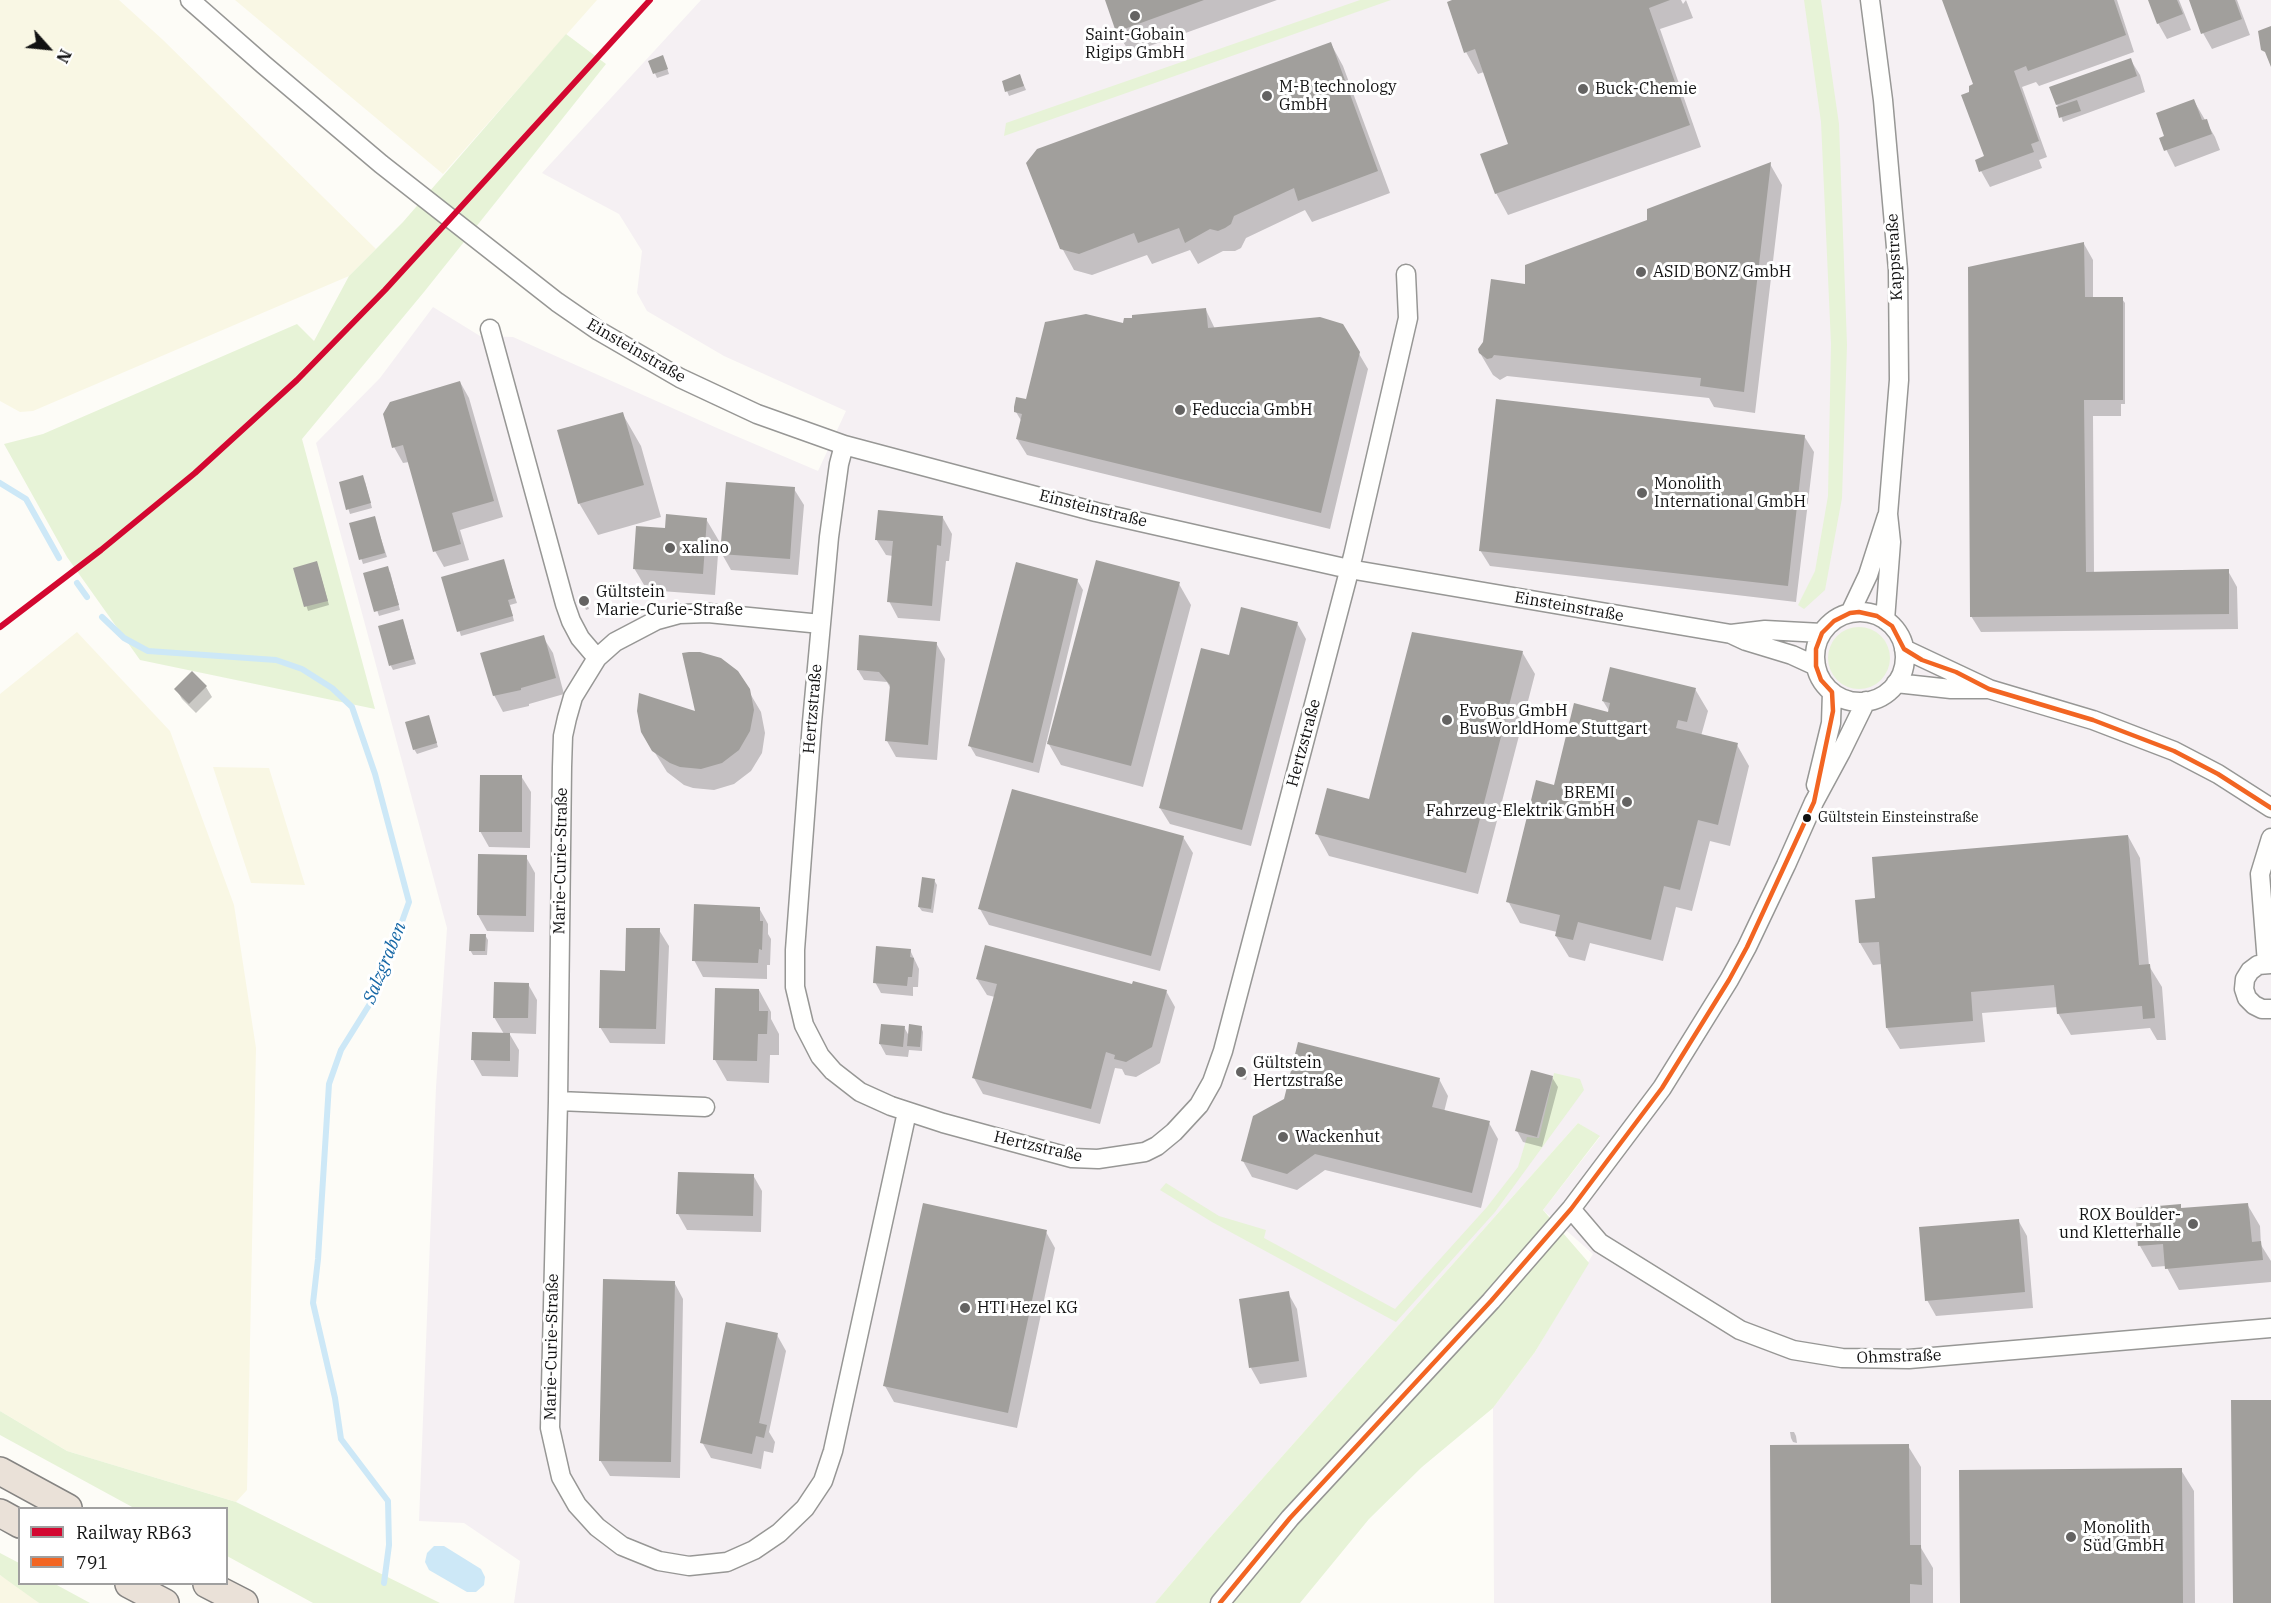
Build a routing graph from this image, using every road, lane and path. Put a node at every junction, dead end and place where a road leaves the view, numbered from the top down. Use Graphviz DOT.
graph roads {
  1 [pos="190,0"];
  2 [pos="1870,0"];
  3 [pos="1406,274"];
  4 [pos="490,329"];
  5 [pos="844,445"];
  6 [pos="1888,514"];
  7 [pos="1349,569"];
  8 [pos="1850,613"];
  9 [pos="1885,620"];
  10 [pos="821,624"];
  11 [pos="1822,633"];
  12 [pos="1731,634"];
  13 [pos="1904,649"];
  14 [pos="597,658"];
  15 [pos="1816,666"];
  16 [pos="1896,683"];
  17 [pos="1989,689"];
  18 [pos="1832,692"];
  19 [pos="1866,701"];
  20 [pos="1814,802"];
  21 [pos="2271,808"];
  22 [pos="2271,838"];
  23 [pos="2269,963"];
  24 [pos="2271,1009"];
  25 [pos="558,1101"];
  26 [pos="705,1107"];
  27 [pos="907,1112"];
  28 [pos="1572,1209"];
  29 [pos="2271,1328"];
  30 [pos="0,1471"];
  31 [pos="64,1507"];
  32 [pos="0,1514"];
  33 [pos="18,1523"];
  34 [pos="131,1585"];
  35 [pos="209,1585"];
  36 [pos="165,1603"];
  37 [pos="244,1603"];
  38 [pos="1220,1603"];
  1 -- 5 [label="street, Einsteinstraße"];
  2 -- 6 [label="street, Kappstraße"];
  3 -- 7 [label="street, Hertzstraße"];
  4 -- 14 [label="street"];
  5 -- 7 [label="street, Einsteinstraße"];
  5 -- 10 [label="street, Hertzstraße"];
  6 -- 8 [label="street, Kappstraße"];
  6 -- 9 [label="street, Kappstraße"];
  7 -- 12 [label="street, Einsteinstraße"];
  7 -- 27 [label="street, Hertzstraße"];
  8 -- 9 [label="street"];
  8 -- 11 [label="street"];
  9 -- 13 [label="street"];
  10 -- 14 [label="street, Marie-Curie-Straße"];
  10 -- 27 [label="street, Hertzstraße"];
  11 -- 12 [label="street, Einsteinstraße"];
  11 -- 15 [label="street"];
  12 -- 15 [label="street, Einsteinstraße"];
  13 -- 16 [label="street"];
  13 -- 17 [label="street"];
  14 -- 25 [label="street, Marie-Curie-Straße"];
  15 -- 18 [label="street"];
  16 -- 17 [label="street"];
  16 -- 19 [label="street"];
  17 -- 21 [label="street"];
  18 -- 19 [label="street"];
  18 -- 20 [label="street"];
  19 -- 20 [label="street"];
  20 -- 28 [label="street"];
  22 -- 23 [label="street"];
  23 -- 24 [label="street"];
  25 -- 26 [label="street"];
  25 -- 27 [label="street, Marie-Curie-Straße"];
  28 -- 29 [label="street, Ohmstraße"];
  28 -- 38 [label="street"];
  30 -- 31 [label="highway"];
  32 -- 33 [label="highway"];
  34 -- 36 [label="highway"];
  35 -- 37 [label="highway"];
}
